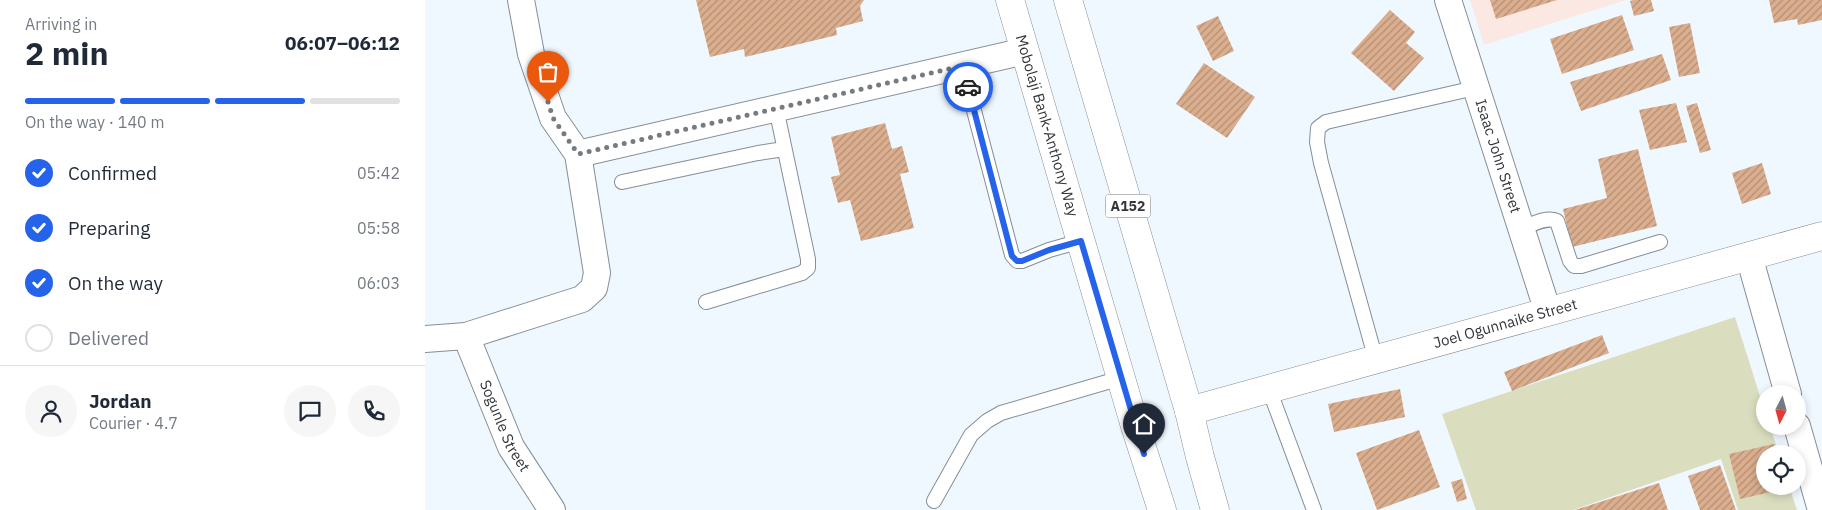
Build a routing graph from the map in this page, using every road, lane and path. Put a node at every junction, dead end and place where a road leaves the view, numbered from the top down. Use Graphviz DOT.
graph roads {
  1 [pos="521,0"];
  2 [pos="1010,0"];
  3 [pos="1068,0"];
  4 [pos="1448,0"];
  5 [pos="1025,51"];
  6 [pos="962,66"];
  7 [pos="1475,88"];
  8 [pos="776,108"];
  9 [pos="784,149"];
  10 [pos="578,154"];
  11 [pos="622,182"];
  12 [pos="1521,229"];
  13 [pos="1822,236"];
  14 [pos="1081,241"];
  15 [pos="1660,242"];
  16 [pos="1749,256"];
  17 [pos="706,302"];
  18 [pos="1548,312"];
  19 [pos="466,336"];
  20 [pos="425,339"];
  21 [pos="1376,360"];
  22 [pos="1121,378"];
  23 [pos="1785,385"];
  24 [pos="1269,389"];
  25 [pos="1189,411"];
  26 [pos="1800,435"];
  27 [pos="1136,462"];
  28 [pos="934,501"];
  29 [pos="1154,503"];
  30 [pos="553,510"];
  31 [pos="1215,510"];
  32 [pos="1314,510"];
  33 [pos="1821,510"];
  1 -- 10 [label="street"];
  2 -- 5 [label="main road, Mobolaji Bank-Anthony Way"];
  3 -- 25 [label="main road, A152"];
  4 -- 7 [label="street, Isaac John Street"];
  5 -- 6 [label="street"];
  5 -- 14 [label="main road, Mobolaji Bank-Anthony Way"];
  6 -- 8 [label="street"];
  6 -- 14 [label="lane"];
  7 -- 12 [label="street, Isaac John Street"];
  7 -- 21 [label="lane"];
  8 -- 9 [label="lane"];
  8 -- 10 [label="street"];
  9 -- 11 [label="lane"];
  9 -- 17 [label="lane"];
  10 -- 19 [label="street"];
  12 -- 15 [label="lane"];
  12 -- 18 [label="street, Isaac John Street"];
  13 -- 16 [label="main road, Joel Ogunnaike Street"];
  14 -- 22 [label="main road, Mobolaji Bank-Anthony Way"];
  16 -- 18 [label="main road, Joel Ogunnaike Street"];
  16 -- 23 [label="street"];
  18 -- 21 [label="main road, Joel Ogunnaike Street"];
  19 -- 20 [label="street"];
  19 -- 30 [label="street, Sogunle Street"];
  21 -- 24 [label="main road, Joel Ogunnaike Street"];
  22 -- 28 [label="lane"];
  22 -- 29 [label="main road, Mobolaji Bank-Anthony Way"];
  24 -- 25 [label="main road, Joel Ogunnaike Street"];
  24 -- 32 [label="lane"];
  25 -- 31 [label="main road, A152"];
  26 -- 33 [label="street"];
  27 -- 29 [label="lane"];
}
